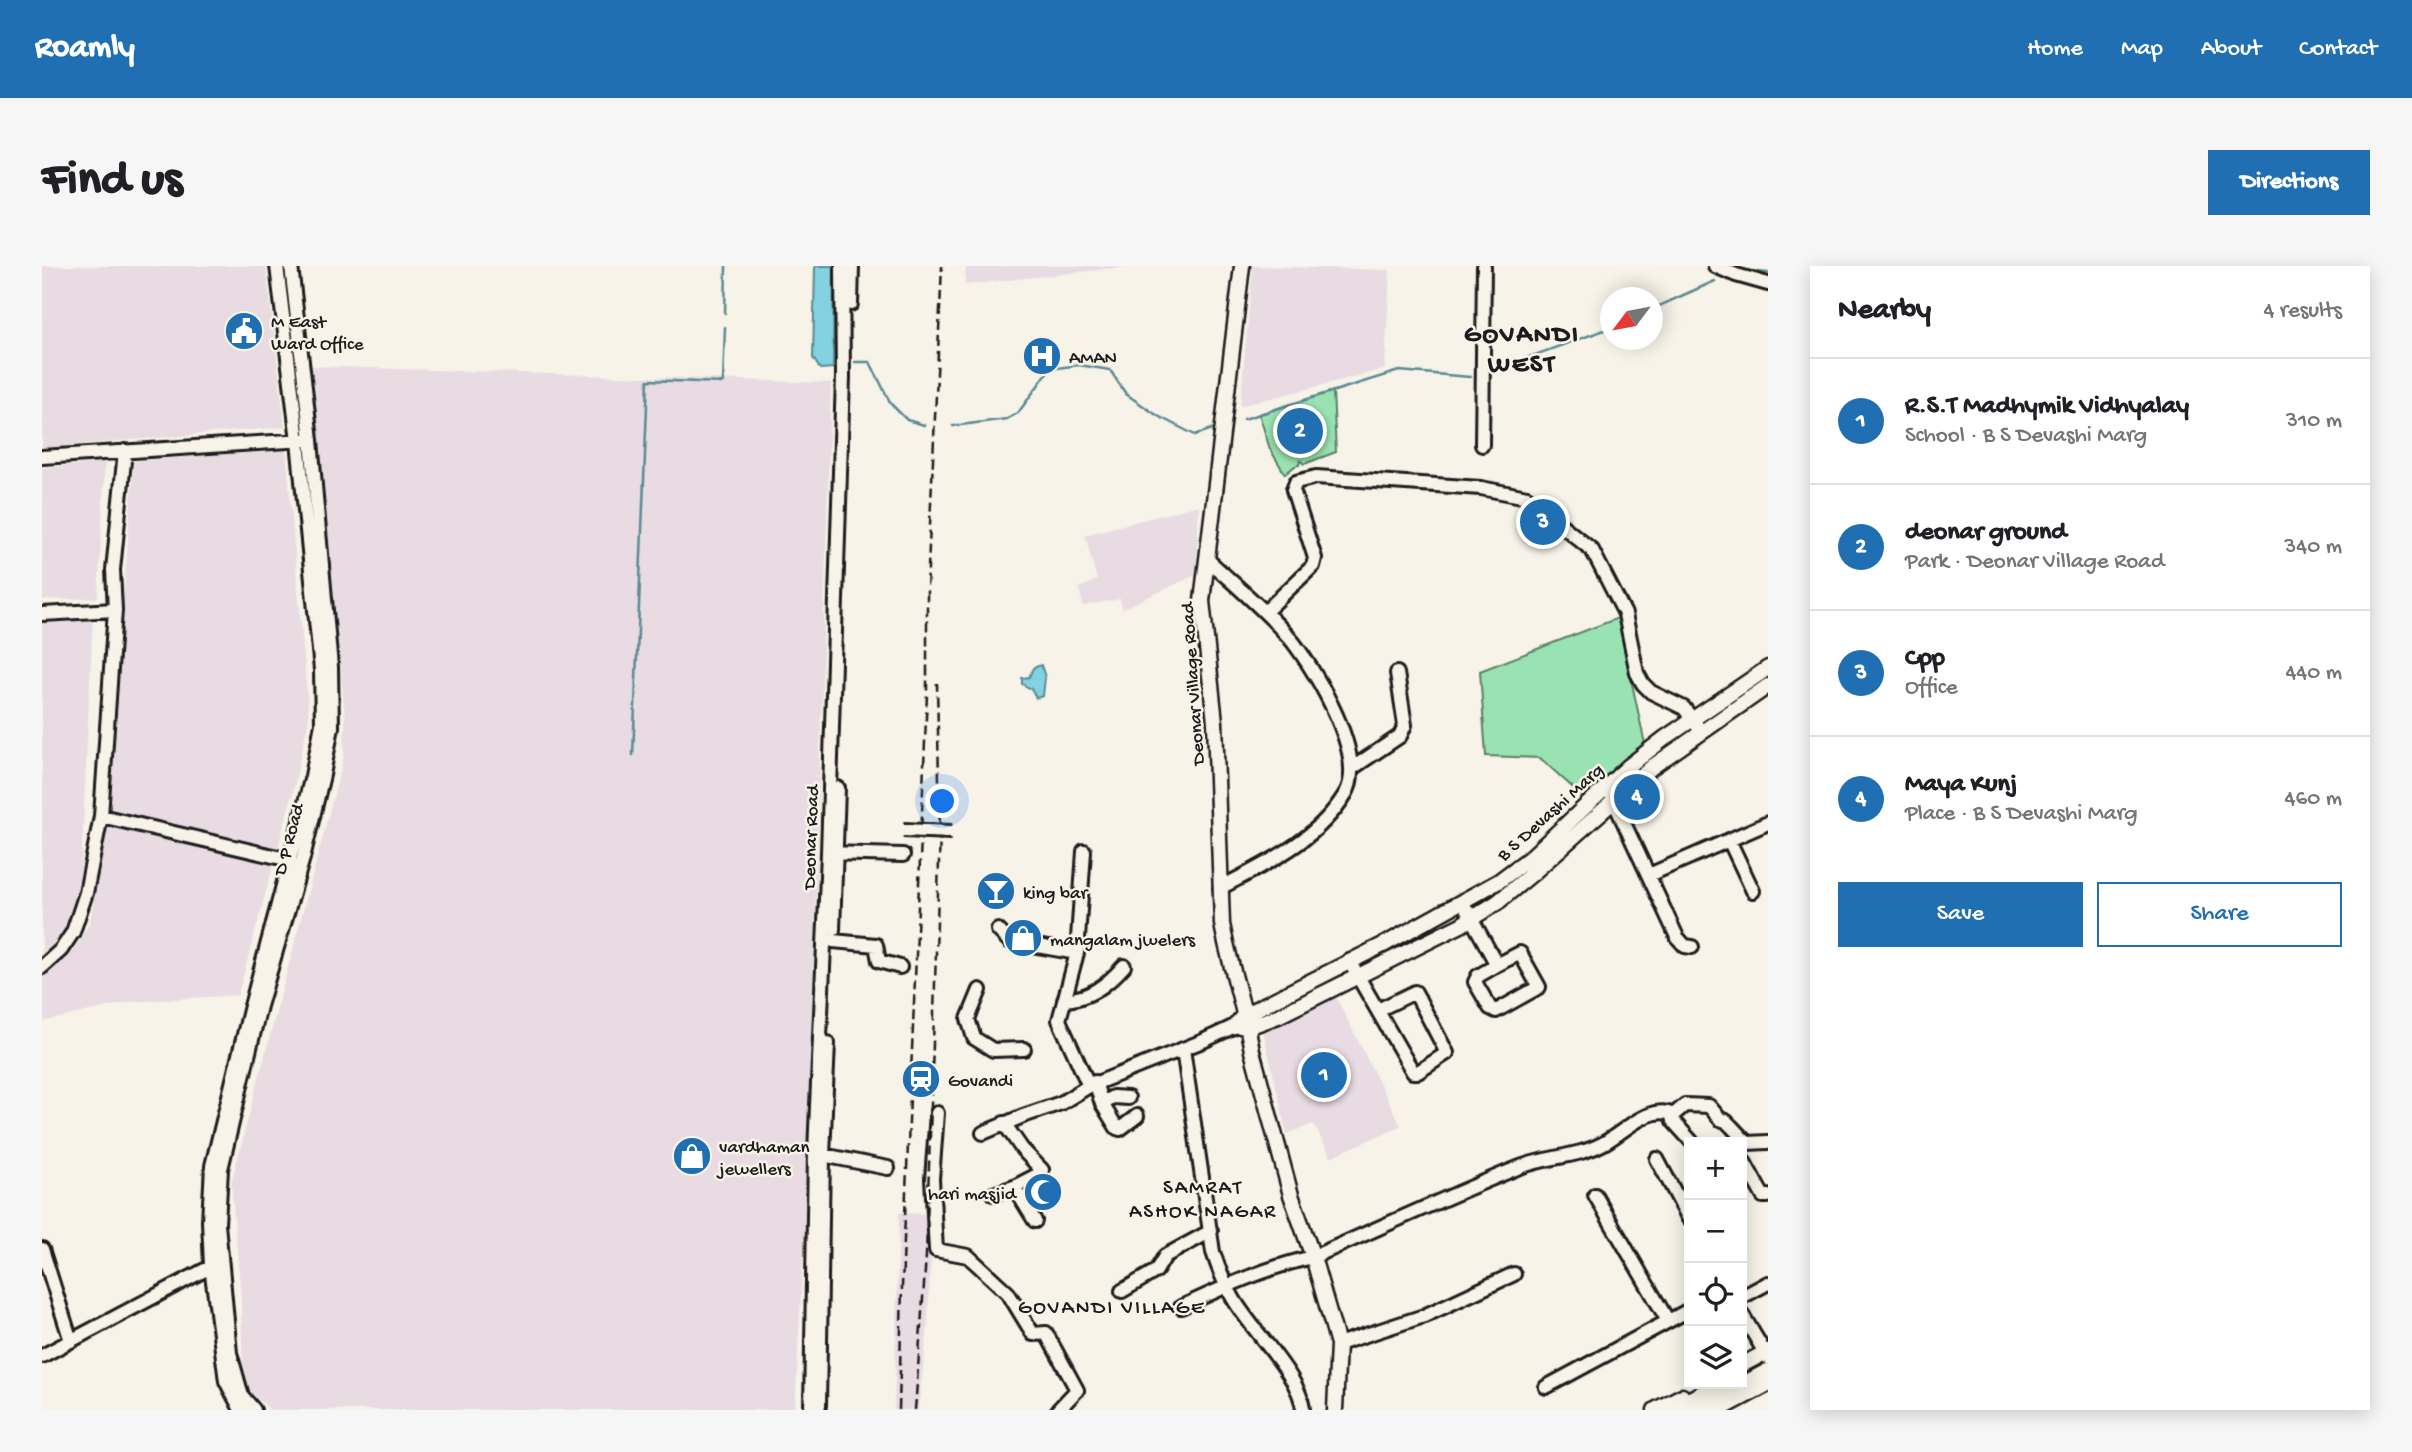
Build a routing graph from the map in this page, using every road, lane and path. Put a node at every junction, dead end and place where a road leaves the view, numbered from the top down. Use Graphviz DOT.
graph roads {
  1 [pos="277,266"];
  2 [pos="291,266"];
  3 [pos="842,266"];
  4 [pos="852,266"];
  5 [pos="1242,266"];
  6 [pos="1484,266"];
  7 [pos="1715,266"];
  8 [pos="1768,284"];
  9 [pos="845,399"];
  10 [pos="305,440"];
  11 [pos="1482,445"];
  12 [pos="125,451"];
  13 [pos="42,457"];
  14 [pos="1208,560"];
  15 [pos="115,610"];
  16 [pos="1265,612"];
  17 [pos="42,614"];
  18 [pos="1768,668"];
  19 [pos="1398,673"];
  20 [pos="1768,686"];
  21 [pos="1697,725"];
  22 [pos="324,741"];
  23 [pos="1351,769"];
  24 [pos="1606,785"];
  25 [pos="1614,802"];
  26 [pos="102,816"];
  27 [pos="1768,823"];
  28 [pos="903,830"];
  29 [pos="952,831"];
  30 [pos="1729,840"];
  31 [pos="1084,851"];
  32 [pos="832,854"];
  33 [pos="903,855"];
  34 [pos="290,860"];
  35 [pos="1649,875"];
  36 [pos="1220,888"];
  37 [pos="1753,891"];
  38 [pos="286,894"];
  39 [pos="1463,903"];
  40 [pos="1471,919"];
  41 [pos="998,930"];
  42 [pos="833,941"];
  43 [pos="1692,947"];
  44 [pos="1077,953"];
  45 [pos="1349,961"];
  46 [pos="1497,965"];
  47 [pos="1124,966"];
  48 [pos="42,967"];
  49 [pos="900,967"];
  50 [pos="1358,976"];
  51 [pos="827,987"];
  52 [pos="980,990"];
  53 [pos="1064,1000"];
  54 [pos="1272,1002"];
  55 [pos="1378,1010"];
  56 [pos="1278,1016"];
  57 [pos="1242,1022"];
  58 [pos="1024,1049"];
  59 [pos="1183,1049"];
  60 [pos="1110,1077"];
  61 [pos="1092,1084"];
  62 [pos="1102,1103"];
  63 [pos="937,1113"];
  64 [pos="1673,1115"];
  65 [pos="1137,1116"];
  66 [pos="1004,1123"];
  67 [pos="983,1133"];
  68 [pos="1687,1137"];
  69 [pos="1739,1137"];
  70 [pos="1747,1146"];
  71 [pos="1766,1146"];
  72 [pos="823,1155"];
  73 [pos="1657,1159"];
  74 [pos="1747,1167"];
  75 [pos="888,1168"];
  76 [pos="1014,1187"];
  77 [pos="993,1194"];
  78 [pos="1595,1195"];
  79 [pos="1768,1196"];
  80 [pos="1684,1210"];
  81 [pos="1035,1221"];
  82 [pos="818,1228"];
  83 [pos="1211,1231"];
  84 [pos="42,1250"];
  85 [pos="1313,1257"];
  86 [pos="216,1264"];
  87 [pos="1514,1274"];
  88 [pos="1768,1283"];
  89 [pos="1227,1285"];
  90 [pos="1122,1291"];
  91 [pos="1747,1294"];
  92 [pos="1181,1307"];
  93 [pos="1684,1313"];
  94 [pos="1668,1321"];
  95 [pos="1747,1322"];
  96 [pos="71,1341"];
  97 [pos="1338,1344"];
  98 [pos="42,1356"];
  99 [pos="1767,1356"];
  100 [pos="1747,1363"];
  101 [pos="1747,1370"];
  102 [pos="1768,1373"];
  103 [pos="816,1383"];
  104 [pos="1768,1384"];
  105 [pos="1546,1387"];
  106 [pos="1696,1389"];
  107 [pos="1714,1389"];
  108 [pos="240,1410"];
  109 [pos="254,1410"];
  110 [pos="811,1410"];
  111 [pos="819,1410"];
  112 [pos="1058,1410"];
  113 [pos="1303,1410"];
  114 [pos="1335,1410"];
  115 [pos="1655,1410"];
  116 [pos="1673,1410"];
  117 [pos="1698,1410"];
  118 [pos="1719,1410"];
  1 -- 10 [label="street, D P Road"];
  2 -- 10 [label="street, D P Road"];
  3 -- 9 [label="street, Deonar Road"];
  4 -- 9 [label="street, Deonar Road"];
  5 -- 14 [label="main road, Deonar Village Road"];
  6 -- 11 [label="street"];
  7 -- 8 [label="street"];
  9 -- 32 [label="street, Deonar Road"];
  10 -- 12 [label="street"];
  10 -- 22 [label="street, D P Road"];
  12 -- 13 [label="street"];
  12 -- 15 [label="street"];
  14 -- 16 [label="street"];
  14 -- 36 [label="main road, Deonar Village Road"];
  15 -- 17 [label="street"];
  15 -- 26 [label="street"];
  16 -- 21 [label="street"];
  16 -- 23 [label="street"];
  18 -- 21 [label="main road, B S Devashi Marg"];
  19 -- 23 [label="street"];
  20 -- 21 [label="main road, B S Devashi Marg"];
  21 -- 24 [label="main road, B S Devashi Marg"];
  21 -- 25 [label="main road, B S Devashi Marg"];
  22 -- 34 [label="street, D P Road"];
  22 -- 38 [label="street, D P Road"];
  23 -- 36 [label="street"];
  24 -- 25 [label="street"];
  24 -- 39 [label="main road, B S Devashi Marg"];
  25 -- 35 [label="street"];
  25 -- 40 [label="main road, B S Devashi Marg"];
  26 -- 34 [label="street"];
  26 -- 48 [label="street"];
  27 -- 30 [label="street"];
  28 -- 29 [label="street, bridge"];
  30 -- 35 [label="street"];
  30 -- 37 [label="street"];
  31 -- 44 [label="street"];
  32 -- 33 [label="street"];
  32 -- 42 [label="street, Deonar Road"];
  32 -- 51 [label="street, Deonar Road"];
  34 -- 38 [label="street, D P Road"];
  35 -- 43 [label="street"];
  36 -- 57 [label="main road, Deonar Village Road"];
  38 -- 86 [label="street, D P Road"];
  39 -- 40 [label="street"];
  39 -- 45 [label="main road, B S Devashi Marg"];
  40 -- 46 [label="street"];
  40 -- 50 [label="main road, B S Devashi Marg"];
  41 -- 44 [label="street"];
  42 -- 49 [label="street"];
  42 -- 51 [label="street, Deonar Road"];
  44 -- 53 [label="street"];
  45 -- 50 [label="street"];
  45 -- 54 [label="main road, B S Devashi Marg"];
  46 -- 46 [label="street"];
  47 -- 53 [label="street"];
  50 -- 55 [label="street"];
  50 -- 56 [label="main road, B S Devashi Marg"];
  51 -- 72 [label="street, Deonar Road"];
  51 -- 82 [label="street, Deonar Road"];
  52 -- 58 [label="street"];
  53 -- 61 [label="street"];
  54 -- 56 [label="main road"];
  54 -- 57 [label="main road, B S Devashi Marg"];
  55 -- 55 [label="street"];
  56 -- 57 [label="main road, B S Devashi Marg"];
  57 -- 59 [label="street, B S Devashi Marg"];
  57 -- 85 [label="main road, Deonar Village Road"];
  59 -- 60 [label="street, B S Devashi Marg"];
  59 -- 83 [label="street"];
  60 -- 61 [label="street, B S Devashi Marg"];
  60 -- 62 [label="street"];
  61 -- 62 [label="street"];
  61 -- 66 [label="street, B S Devashi Marg"];
  62 -- 65 [label="street"];
  63 -- 112 [label="street"];
  64 -- 68 [label="street"];
  64 -- 69 [label="street"];
  64 -- 85 [label="street"];
  66 -- 67 [label="street, B S Devashi Marg"];
  66 -- 76 [label="street"];
  70 -- 71 [label="street"];
  72 -- 75 [label="street"];
  72 -- 82 [label="street, Deonar Road"];
  73 -- 80 [label="street"];
  74 -- 79 [label="street"];
  76 -- 77 [label="street"];
  76 -- 81 [label="street"];
  78 -- 94 [label="street"];
  82 -- 103 [label="street, Deonar Road"];
  83 -- 89 [label="street"];
  83 -- 90 [label="street"];
  84 -- 96 [label="street"];
  85 -- 89 [label="street"];
  85 -- 97 [label="main road, Deonar Village Road"];
  86 -- 96 [label="street"];
  86 -- 108 [label="street, D P Road"];
  86 -- 109 [label="street, D P Road"];
  87 -- 97 [label="street"];
  88 -- 91 [label="street"];
  89 -- 92 [label="street"];
  89 -- 113 [label="street"];
  93 -- 94 [label="street"];
  94 -- 105 [label="street"];
  95 -- 99 [label="street"];
  96 -- 98 [label="street"];
  97 -- 114 [label="main road, Deonar Village Road"];
  99 -- 100 [label="main road"];
  99 -- 101 [label="highway"];
  102 -- 117 [label="highway"];
  103 -- 110 [label="street, Deonar Road"];
  103 -- 111 [label="street, Deonar Road"];
  104 -- 118 [label="main road"];
  106 -- 115 [label="main road"];
  107 -- 116 [label="highway"];
}
